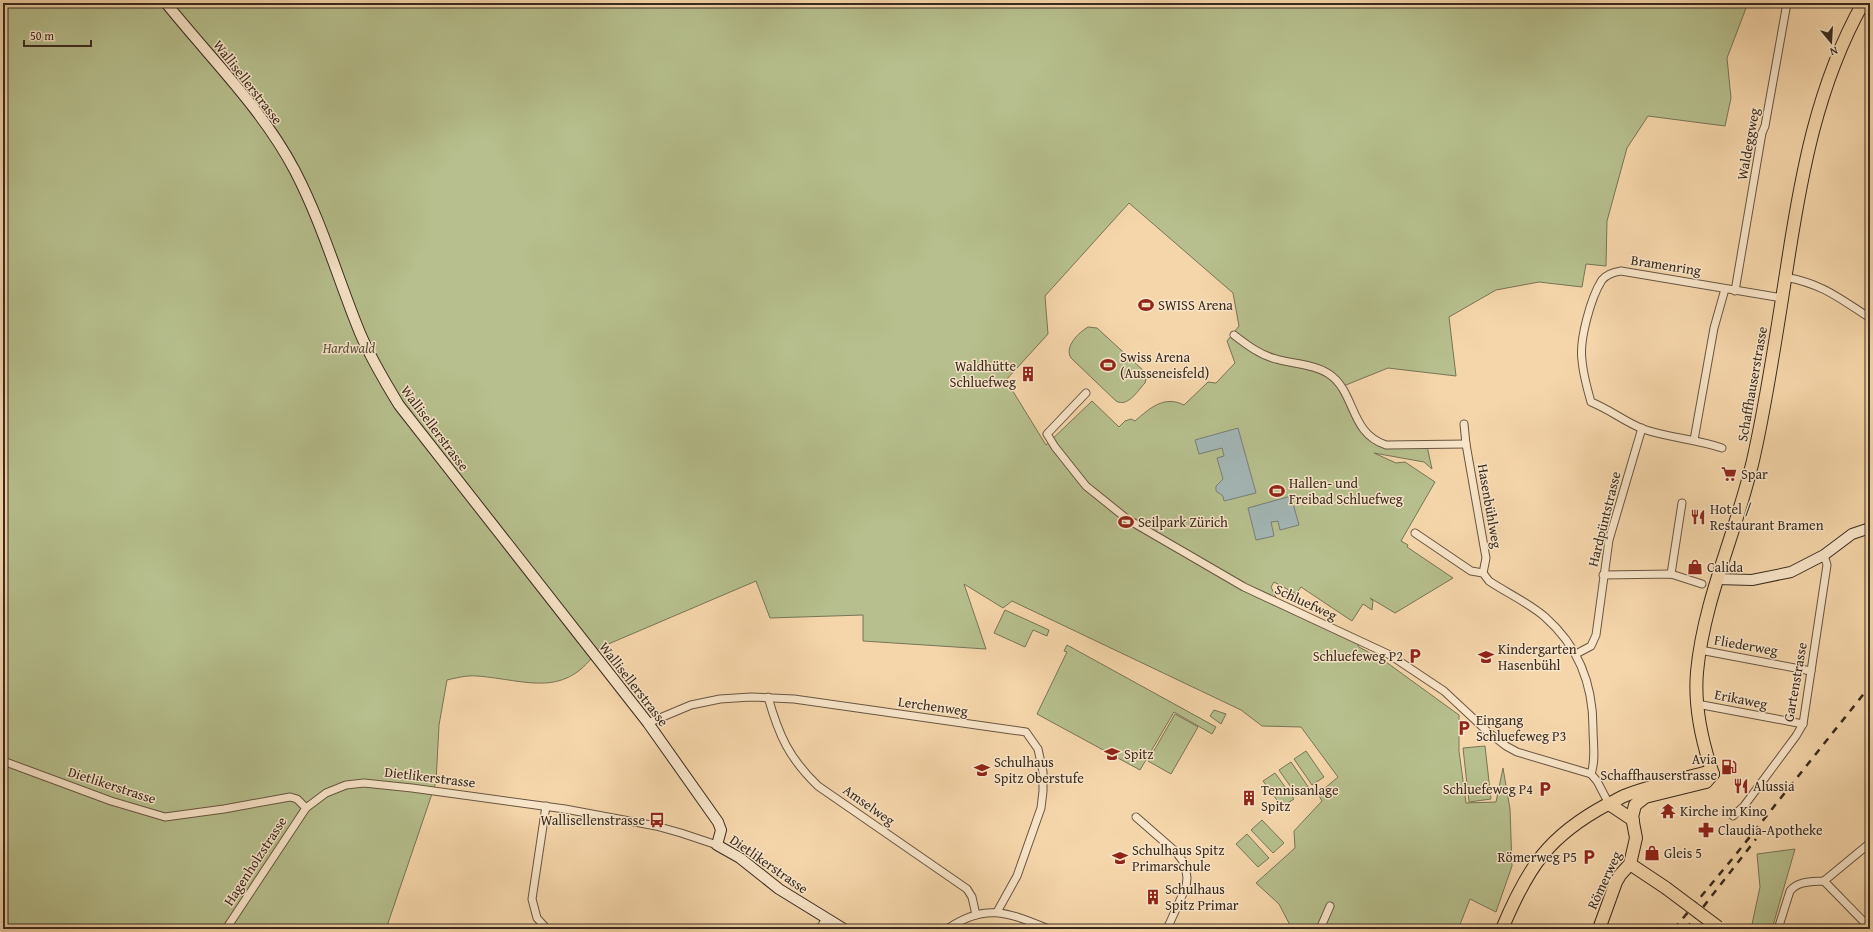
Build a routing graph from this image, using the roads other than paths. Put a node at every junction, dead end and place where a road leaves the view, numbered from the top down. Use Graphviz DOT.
graph roads {
  1 [pos="166,3"];
  2 [pos="1786,3"];
  3 [pos="1863,3"];
  4 [pos="1785,277"];
  5 [pos="1725,289"];
  6 [pos="1736,290"];
  7 [pos="1782,298"];
  8 [pos="1870,318"];
  9 [pos="1234,335"];
  10 [pos="1086,394"];
  11 [pos="1464,424"];
  12 [pos="1642,428"];
  13 [pos="1694,440"];
  14 [pos="1466,444"];
  15 [pos="1722,448"];
  16 [pos="1682,503"];
  17 [pos="1870,528"];
  18 [pos="1415,533"];
  19 [pos="1824,555"];
  20 [pos="1483,573"];
  21 [pos="1671,574"];
  22 [pos="1603,575"];
  23 [pos="1717,579"];
  24 [pos="1702,584"];
  25 [pos="1700,650"];
  26 [pos="1576,654"];
  27 [pos="1811,670"];
  28 [pos="768,698"];
  29 [pos="1697,704"];
  30 [pos="648,723"];
  31 [pos="1803,724"];
  32 [pos="3,761"];
  33 [pos="1591,774"];
  34 [pos="1713,774"];
  35 [pos="1609,804"];
  36 [pos="546,806"];
  37 [pos="306,808"];
  38 [pos="1734,816"];
  39 [pos="1136,817"];
  40 [pos="1633,820"];
  41 [pos="1870,843"];
  42 [pos="717,845"];
  43 [pos="1630,864"];
  44 [pos="1824,881"];
  45 [pos="1330,906"];
  46 [pos="998,912"];
  47 [pos="976,915"];
  48 [pos="826,918"];
  49 [pos="1720,928"];
  50 [pos="1870,928"];
  51 [pos="226,929"];
  52 [pos="546,929"];
  53 [pos="820,929"];
  54 [pos="844,929"];
  55 [pos="947,929"];
  56 [pos="1049,929"];
  57 [pos="1167,929"];
  58 [pos="1320,929"];
  59 [pos="1502,929"];
  60 [pos="1599,929"];
  61 [pos="1778,929"];
  1 -- 30 [label="street, Wallisellerstrasse"];
  2 -- 6 [label="street, Waldeggweg"];
  3 -- 4 [label="main road, Schaffhauserstrasse"];
  4 -- 7 [label="main road, Schaffhauserstrasse"];
  4 -- 8 [label="street"];
  5 -- 6 [label="street, Bramenring"];
  5 -- 12 [label="street, Bramenring"];
  5 -- 13 [label="street"];
  6 -- 7 [label="street, Bramenring"];
  7 -- 23 [label="main road, Schaffhauserstrasse"];
  9 -- 14 [label="street"];
  10 -- 33 [label="street, Schluefweg"];
  11 -- 14 [label="street, Hasenbühlweg"];
  12 -- 13 [label="street, Bramenring"];
  12 -- 22 [label="street, Hardpüntstrasse"];
  13 -- 15 [label="street, Bramenring"];
  14 -- 20 [label="street, Hasenbühlweg"];
  16 -- 21 [label="street"];
  17 -- 19 [label="street"];
  18 -- 20 [label="street"];
  19 -- 23 [label="street"];
  19 -- 27 [label="street, Gartenstrasse"];
  20 -- 26 [label="street"];
  21 -- 22 [label="street"];
  21 -- 24 [label="street"];
  22 -- 26 [label="street, Hardpüntstrasse"];
  23 -- 25 [label="main road, Schaffhauserstrasse"];
  25 -- 27 [label="street, Fliederweg"];
  25 -- 29 [label="main road, Schaffhauserstrasse"];
  26 -- 33 [label="street"];
  27 -- 31 [label="street, Gartenstrasse"];
  28 -- 30 [label="street, Lerchenweg"];
  28 -- 46 [label="street, Lerchenweg"];
  28 -- 47 [label="street, Amselweg"];
  29 -- 31 [label="street, Erikaweg"];
  29 -- 34 [label="main road, Schaffhauserstrasse"];
  30 -- 42 [label="street, Wallisellerstrasse"];
  31 -- 38 [label="street, Gartenstrasse"];
  32 -- 37 [label="street, Dietlikerstrasse"];
  33 -- 35 [label="street"];
  34 -- 35 [label="main road"];
  34 -- 40 [label="main road, Römerweg"];
  35 -- 40 [label="main road"];
  35 -- 59 [label="main road"];
  36 -- 37 [label="street, Dietlikerstrasse"];
  36 -- 42 [label="street, Dietlikerstrasse"];
  36 -- 52 [label="street"];
  37 -- 51 [label="street, Hagenholzstrasse"];
  39 -- 57 [label="street"];
  40 -- 43 [label="main road, Römerweg"];
  41 -- 44 [label="street"];
  42 -- 48 [label="street, Dietlikerstrasse"];
  43 -- 49 [label="main road, bridge"];
  43 -- 60 [label="main road, Römerweg"];
  44 -- 50 [label="street"];
  44 -- 61 [label="street"];
  45 -- 58 [label="street"];
  46 -- 47 [label="street"];
  46 -- 56 [label="street"];
  47 -- 55 [label="street"];
  48 -- 53 [label="street"];
  48 -- 54 [label="street, Dietlikerstrasse"];
}
